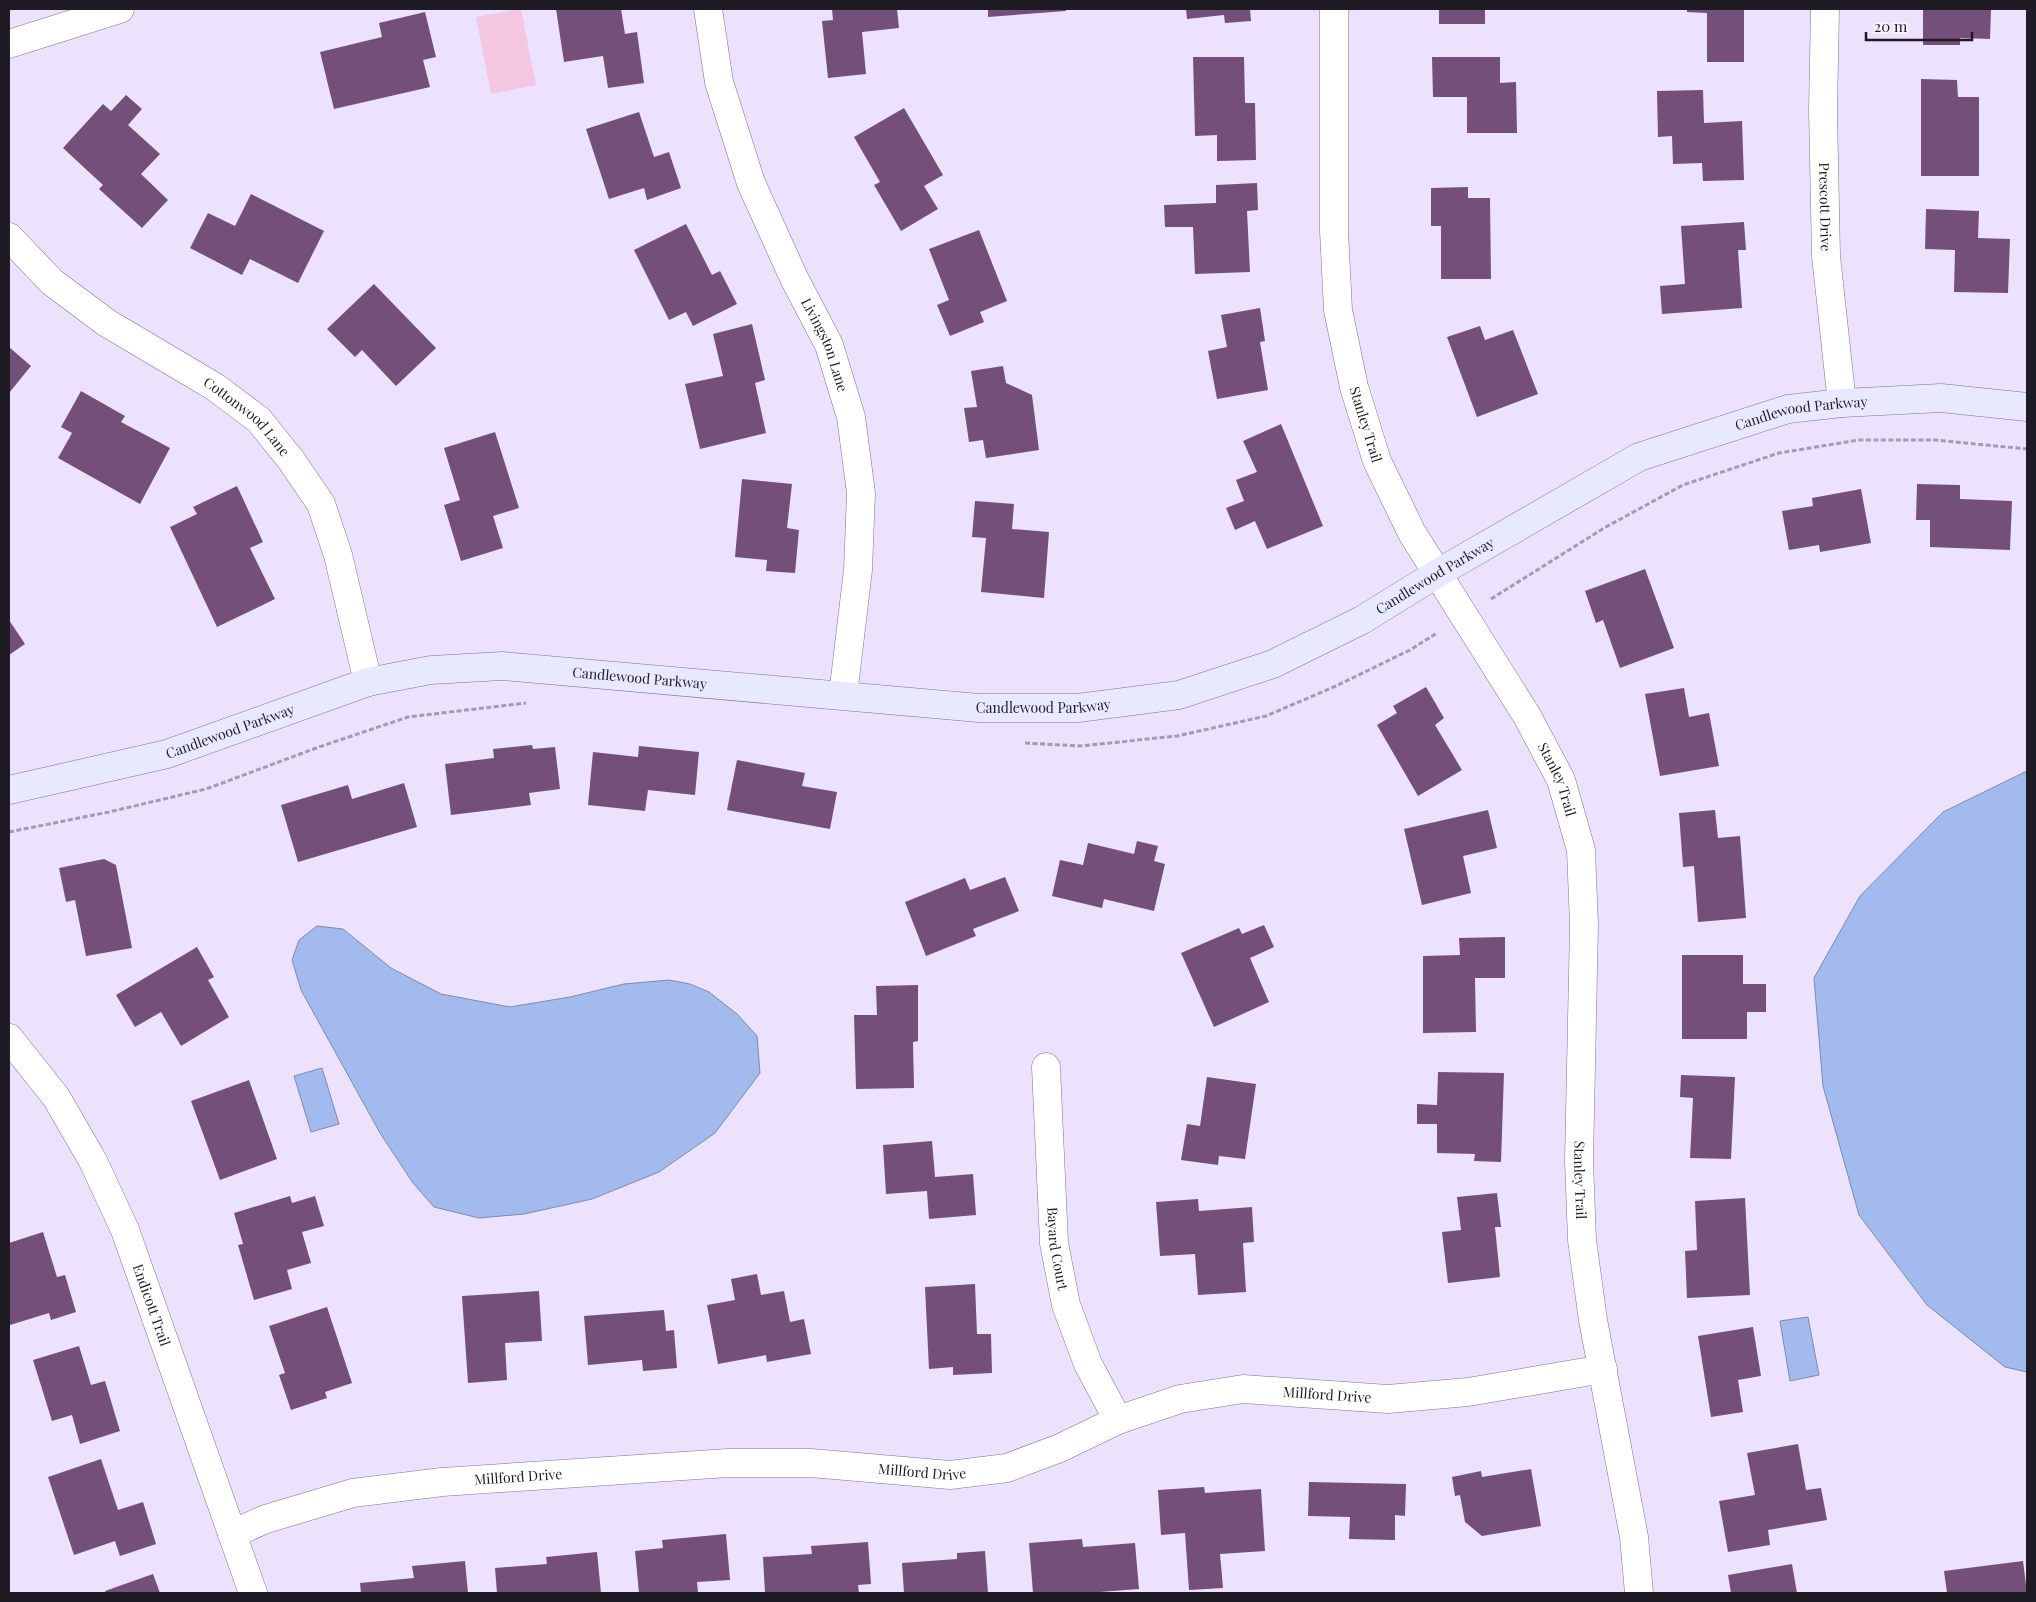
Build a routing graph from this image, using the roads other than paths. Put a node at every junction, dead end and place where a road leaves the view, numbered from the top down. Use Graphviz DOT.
graph roads {
  1 [pos="120,9"];
  2 [pos="708,9"];
  3 [pos="1334,9"];
  4 [pos="1826,9"];
  5 [pos="9,44"];
  6 [pos="9,237"];
  7 [pos="1842,403"];
  8 [pos="2027,407"];
  9 [pos="1438,573"];
  10 [pos="368,682"];
  11 [pos="843,695"];
  12 [pos="9,790"];
  13 [pos="9,1038"];
  14 [pos="1046,1067"];
  15 [pos="1603,1369"];
  16 [pos="1118,1420"];
  17 [pos="232,1534"];
  18 [pos="253,1593"];
  19 [pos="1639,1593"];
  1 -- 5 [label="street"];
  2 -- 11 [label="street, Livingston Lane"];
  3 -- 9 [label="street, Stanley Trail"];
  4 -- 7 [label="street, Prescott Drive"];
  6 -- 10 [label="street, Cottonwood Lane"];
  7 -- 8 [label="street, Candlewood Parkway"];
  7 -- 9 [label="street, Candlewood Parkway"];
  9 -- 11 [label="street, Candlewood Parkway"];
  9 -- 15 [label="street, Stanley Trail"];
  10 -- 11 [label="street, Candlewood Parkway"];
  10 -- 12 [label="street, Candlewood Parkway"];
  13 -- 17 [label="street, Endicott Trail"];
  14 -- 16 [label="street, Bayard Court"];
  15 -- 16 [label="street, Millford Drive"];
  15 -- 19 [label="street, Stanley Trail"];
  16 -- 17 [label="street, Millford Drive"];
  17 -- 18 [label="street, Endicott Trail"];
}
